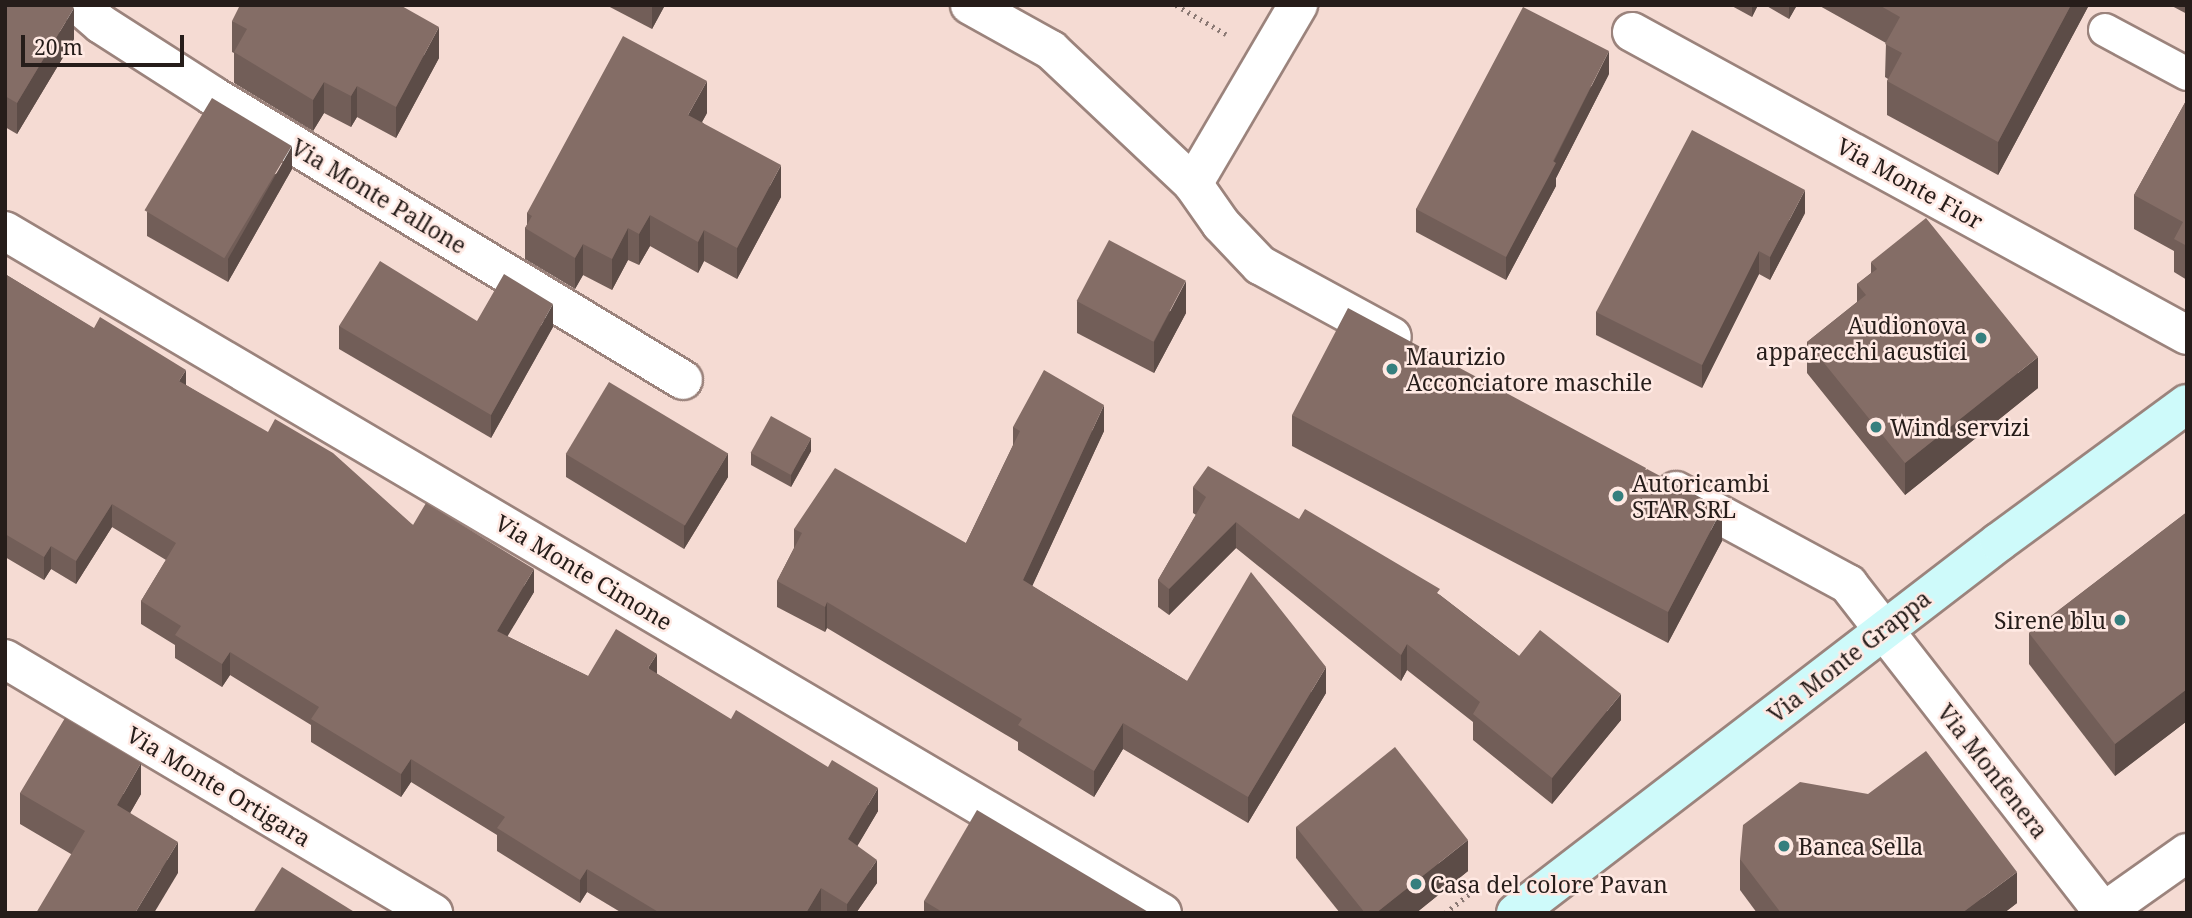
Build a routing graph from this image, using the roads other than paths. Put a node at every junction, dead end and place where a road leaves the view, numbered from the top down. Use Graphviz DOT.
graph roads {
  1 [pos="79,5"];
  2 [pos="970,5"];
  3 [pos="1298,5"];
  4 [pos="2105,30"];
  5 [pos="1632,32"];
  6 [pos="2187,74"];
  7 [pos="1193,184"];
  8 [pos="5,231"];
  9 [pos="2187,335"];
  10 [pos="1424,354"];
  11 [pos="682,380"];
  12 [pos="2187,404"];
  13 [pos="1642,473"];
  14 [pos="1883,630"];
  15 [pos="5,659"];
  16 [pos="2187,853"];
  17 [pos="2102,912"];
  18 [pos="433,913"];
  19 [pos="1162,913"];
  20 [pos="1516,913"];
  1 -- 11 [label="street, Via Monte Pallone"];
  2 -- 7 [label="street"];
  3 -- 7 [label="street"];
  4 -- 6 [label="lane"];
  5 -- 9 [label="street, Via Monte Fior"];
  7 -- 10 [label="street"];
  8 -- 19 [label="street, Via Monte Cimone"];
  12 -- 14 [label="main road, Via Monte Grappa"];
  13 -- 14 [label="street, Via Monfenera"];
  14 -- 17 [label="street, Via Monfenera"];
  14 -- 20 [label="main road, Via Monte Grappa"];
  15 -- 18 [label="street, Via Monte Ortigara"];
  16 -- 17 [label="street, Via Monfenera"];
}
